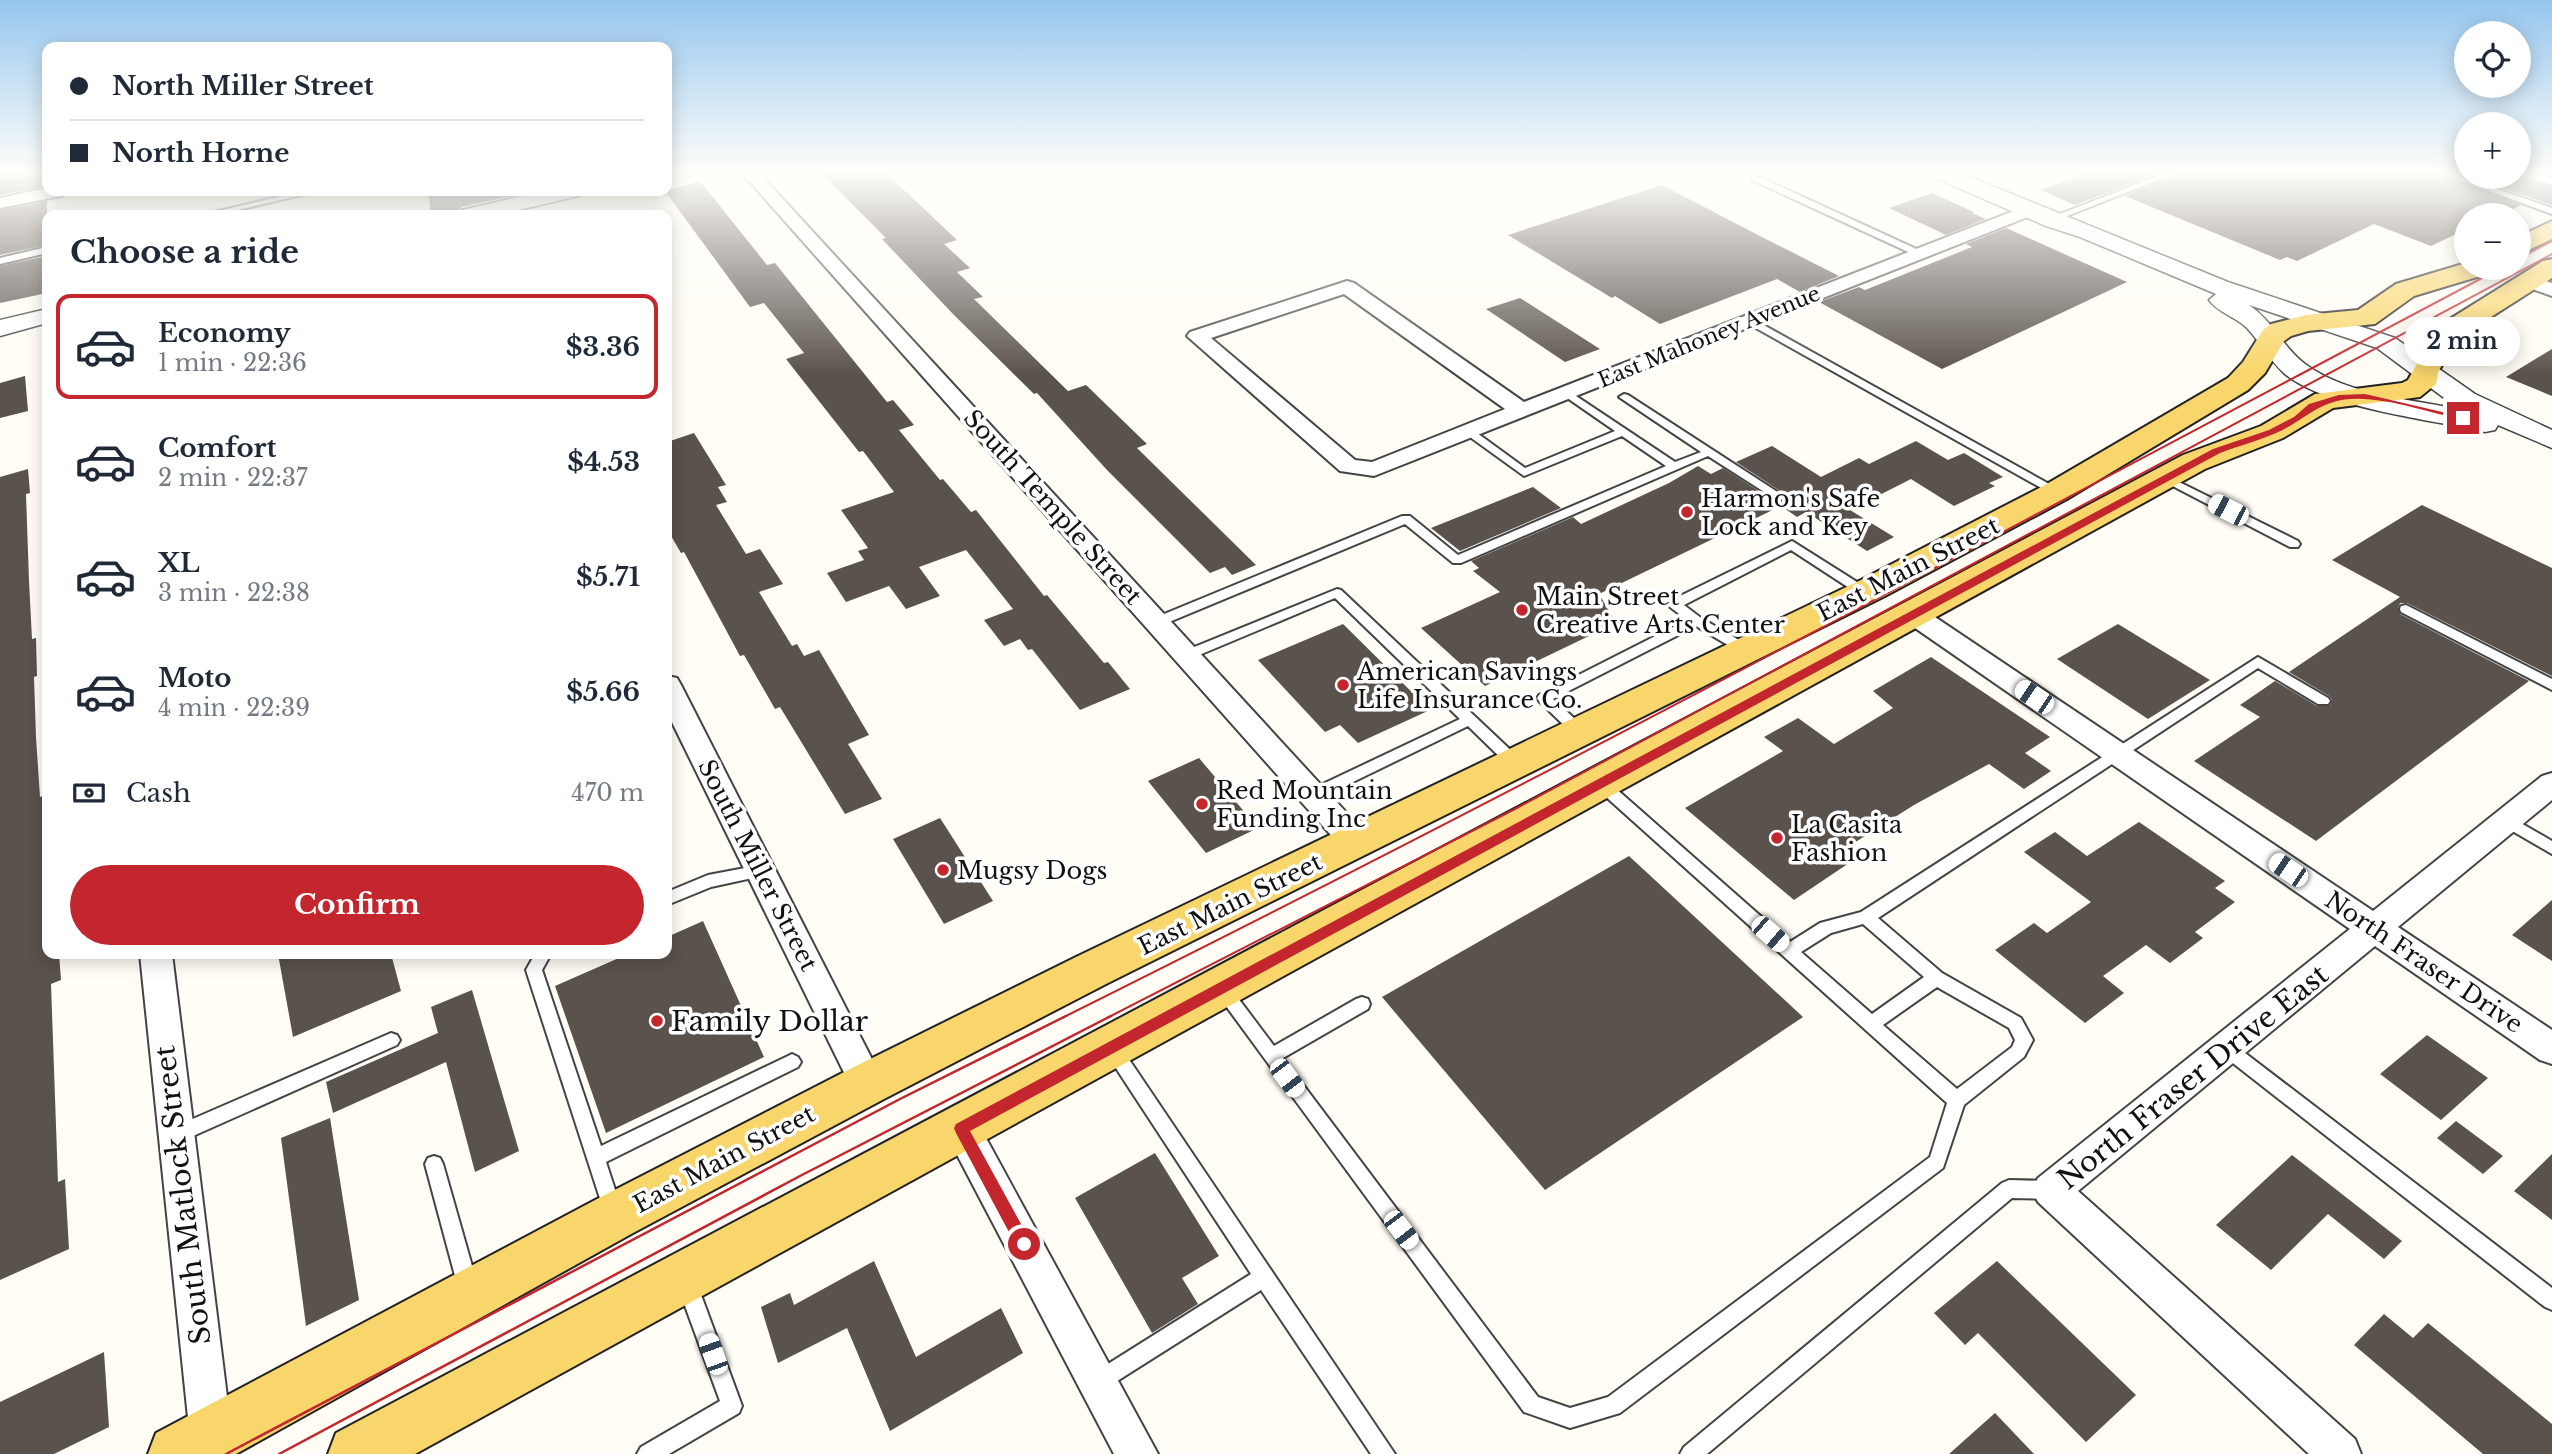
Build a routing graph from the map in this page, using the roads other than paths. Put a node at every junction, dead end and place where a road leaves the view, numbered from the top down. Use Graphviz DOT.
graph roads {
  1 [pos="811,240"];
  2 [pos="1889,240"];
  3 [pos="1956,240"];
  4 [pos="2088,240"];
  5 [pos="2107,240"];
  6 [pos="42,251"];
  7 [pos="1920,254"];
  8 [pos="0,261"];
  9 [pos="2454,275"];
  10 [pos="2544,279"];
  11 [pos="42,317"];
  12 [pos="1751,321"];
  13 [pos="2324,322"];
  14 [pos="0,328"];
  15 [pos="2269,341"];
  16 [pos="2424,372"];
  17 [pos="1567,393"];
  18 [pos="2365,396"];
  19 [pos="1624,397"];
  20 [pos="1522,411"];
  21 [pos="1469,432"];
  22 [pos="1623,432"];
  23 [pos="2552,442"];
  24 [pos="1709,452"];
  25 [pos="1673,466"];
  26 [pos="2165,478"];
  27 [pos="2056,492"];
  28 [pos="1773,493"];
  29 [pos="2294,544"];
  30 [pos="1864,592"];
  31 [pos="2406,609"];
  32 [pos="1914,615"];
  33 [pos="1696,621"];
  34 [pos="1157,622"];
  35 [pos="1746,650"];
  36 [pos="1187,655"];
  37 [pos="2552,685"];
  38 [pos="672,695"];
  39 [pos="2323,701"];
  40 [pos="1469,720"];
  41 [pos="1580,732"];
  42 [pos="2116,752"];
  43 [pos="1516,764"];
  44 [pos="1599,783"];
  45 [pos="2552,784"];
  46 [pos="1313,795"];
  47 [pos="2507,821"];
  48 [pos="1356,843"];
  49 [pos="2552,848"];
  50 [pos="761,871"];
  51 [pos="672,897"];
  52 [pos="1866,916"];
  53 [pos="2375,928"];
  54 [pos="1789,951"];
  55 [pos="157,959"];
  56 [pos="539,962"];
  57 [pos="1936,978"];
  58 [pos="1220,988"];
  59 [pos="1362,1003"];
  60 [pos="1871,1024"];
  61 [pos="391,1040"];
  62 [pos="1111,1047"];
  63 [pos="2226,1048"];
  64 [pos="2552,1049"];
  65 [pos="1271,1056"];
  66 [pos="792,1062"];
  67 [pos="867,1084"];
  68 [pos="1957,1100"];
  69 [pos="961,1128"];
  70 [pos="176,1135"];
  71 [pos="595,1158"];
  72 [pos="434,1164"];
  73 [pos="2050,1190"];
  74 [pos="615,1216"];
  75 [pos="685,1277"];
  76 [pos="1265,1277"];
  77 [pos="470,1295"];
  78 [pos="2552,1300"];
  79 [pos="1098,1381"];
  80 [pos="194,1445"];
  81 [pos="374,1450"];
  82 [pos="648,1454"];
  83 [pos="1137,1454"];
  84 [pos="1384,1454"];
  85 [pos="1691,1454"];
  86 [pos="2340,1454"];
  1 -- 34 [label="street, South Temple Street"];
  2 -- 7 [label="lane"];
  3 -- 7 [label="street, East Mahoney Avenue"];
  4 -- 15 [label="street"];
  5 -- 13 [label="street"];
  6 -- 8 [label="lane"];
  7 -- 12 [label="street, East Mahoney Avenue"];
  9 -- 13 [label="main road"];
  10 -- 16 [label="main road"];
  11 -- 14 [label="street"];
  12 -- 17 [label="street, East Mahoney Avenue"];
  12 -- 27 [label="lane"];
  13 -- 15 [label="main road"];
  13 -- 16 [label="street"];
  15 -- 18 [label="street"];
  15 -- 27 [label="main road, East Main Street"];
  16 -- 18 [label="main road, East Main Street"];
  16 -- 23 [label="street"];
  17 -- 20 [label="street, East Mahoney Avenue"];
  17 -- 22 [label="lane"];
  18 -- 23 [label="street"];
  18 -- 26 [label="main road, East Main Street"];
  19 -- 24 [label="lane"];
  20 -- 21 [label="street, East Mahoney Avenue"];
  20 -- 21 [label="street, East Mahoney Avenue"];
  21 -- 22 [label="lane"];
  22 -- 25 [label="lane"];
  24 -- 25 [label="lane"];
  24 -- 28 [label="lane"];
  25 -- 34 [label="lane"];
  26 -- 29 [label="lane"];
  26 -- 32 [label="main road, East Main Street"];
  27 -- 30 [label="main road, East Main Street"];
  30 -- 33 [label="lane"];
  30 -- 35 [label="main road, East Main Street"];
  31 -- 37 [label="lane"];
  32 -- 42 [label="street, North Fraser Drive"];
  32 -- 44 [label="main road, East Main Street"];
  33 -- 35 [label="lane"];
  33 -- 41 [label="lane"];
  34 -- 36 [label="street, South Temple Street"];
  35 -- 41 [label="main road, East Main Street"];
  36 -- 40 [label="lane"];
  36 -- 46 [label="street, South Temple Street"];
  38 -- 50 [label="street, South Miller Street"];
  39 -- 42 [label="lane"];
  40 -- 43 [label="lane"];
  40 -- 46 [label="lane"];
  41 -- 43 [label="main road, East Main Street"];
  42 -- 52 [label="lane"];
  42 -- 53 [label="street, North Fraser Drive"];
  43 -- 48 [label="main road, East Main Street"];
  44 -- 54 [label="lane"];
  44 -- 58 [label="main road, East Main Street"];
  45 -- 47 [label="street, North Fraser Drive East"];
  46 -- 48 [label="street, South Temple Street"];
  47 -- 49 [label="lane"];
  47 -- 53 [label="street, North Fraser Drive East"];
  48 -- 67 [label="main road, East Main Street"];
  50 -- 51 [label="lane"];
  50 -- 67 [label="street, South Miller Street"];
  52 -- 54 [label="lane"];
  52 -- 57 [label="lane"];
  53 -- 63 [label="street, North Fraser Drive East"];
  53 -- 64 [label="street, North Fraser Drive"];
  54 -- 60 [label="lane"];
  55 -- 70 [label="street, South Matlock Street"];
  56 -- 71 [label="lane"];
  57 -- 60 [label="lane"];
  57 -- 68 [label="lane"];
  58 -- 62 [label="main road, East Main Street"];
  58 -- 65 [label="lane"];
  59 -- 65 [label="lane"];
  60 -- 68 [label="lane"];
  61 -- 70 [label="lane"];
  62 -- 69 [label="main road, East Main Street"];
  62 -- 76 [label="lane"];
  63 -- 73 [label="street, North Fraser Drive East"];
  63 -- 78 [label="lane"];
  65 -- 68 [label="lane"];
  66 -- 71 [label="lane"];
  67 -- 74 [label="main road, East Main Street"];
  69 -- 75 [label="main road, East Main Street"];
  69 -- 79 [label="street"];
  70 -- 80 [label="street, South Matlock Street"];
  71 -- 74 [label="lane"];
  72 -- 77 [label="lane"];
  73 -- 85 [label="lane"];
  73 -- 86 [label="street, North Fraser Drive East"];
  74 -- 77 [label="main road, East Main Street"];
  75 -- 81 [label="main road, East Main Street"];
  75 -- 82 [label="lane"];
  76 -- 79 [label="lane"];
  76 -- 84 [label="lane"];
  77 -- 80 [label="main road, East Main Street"];
  79 -- 83 [label="street"];
}
